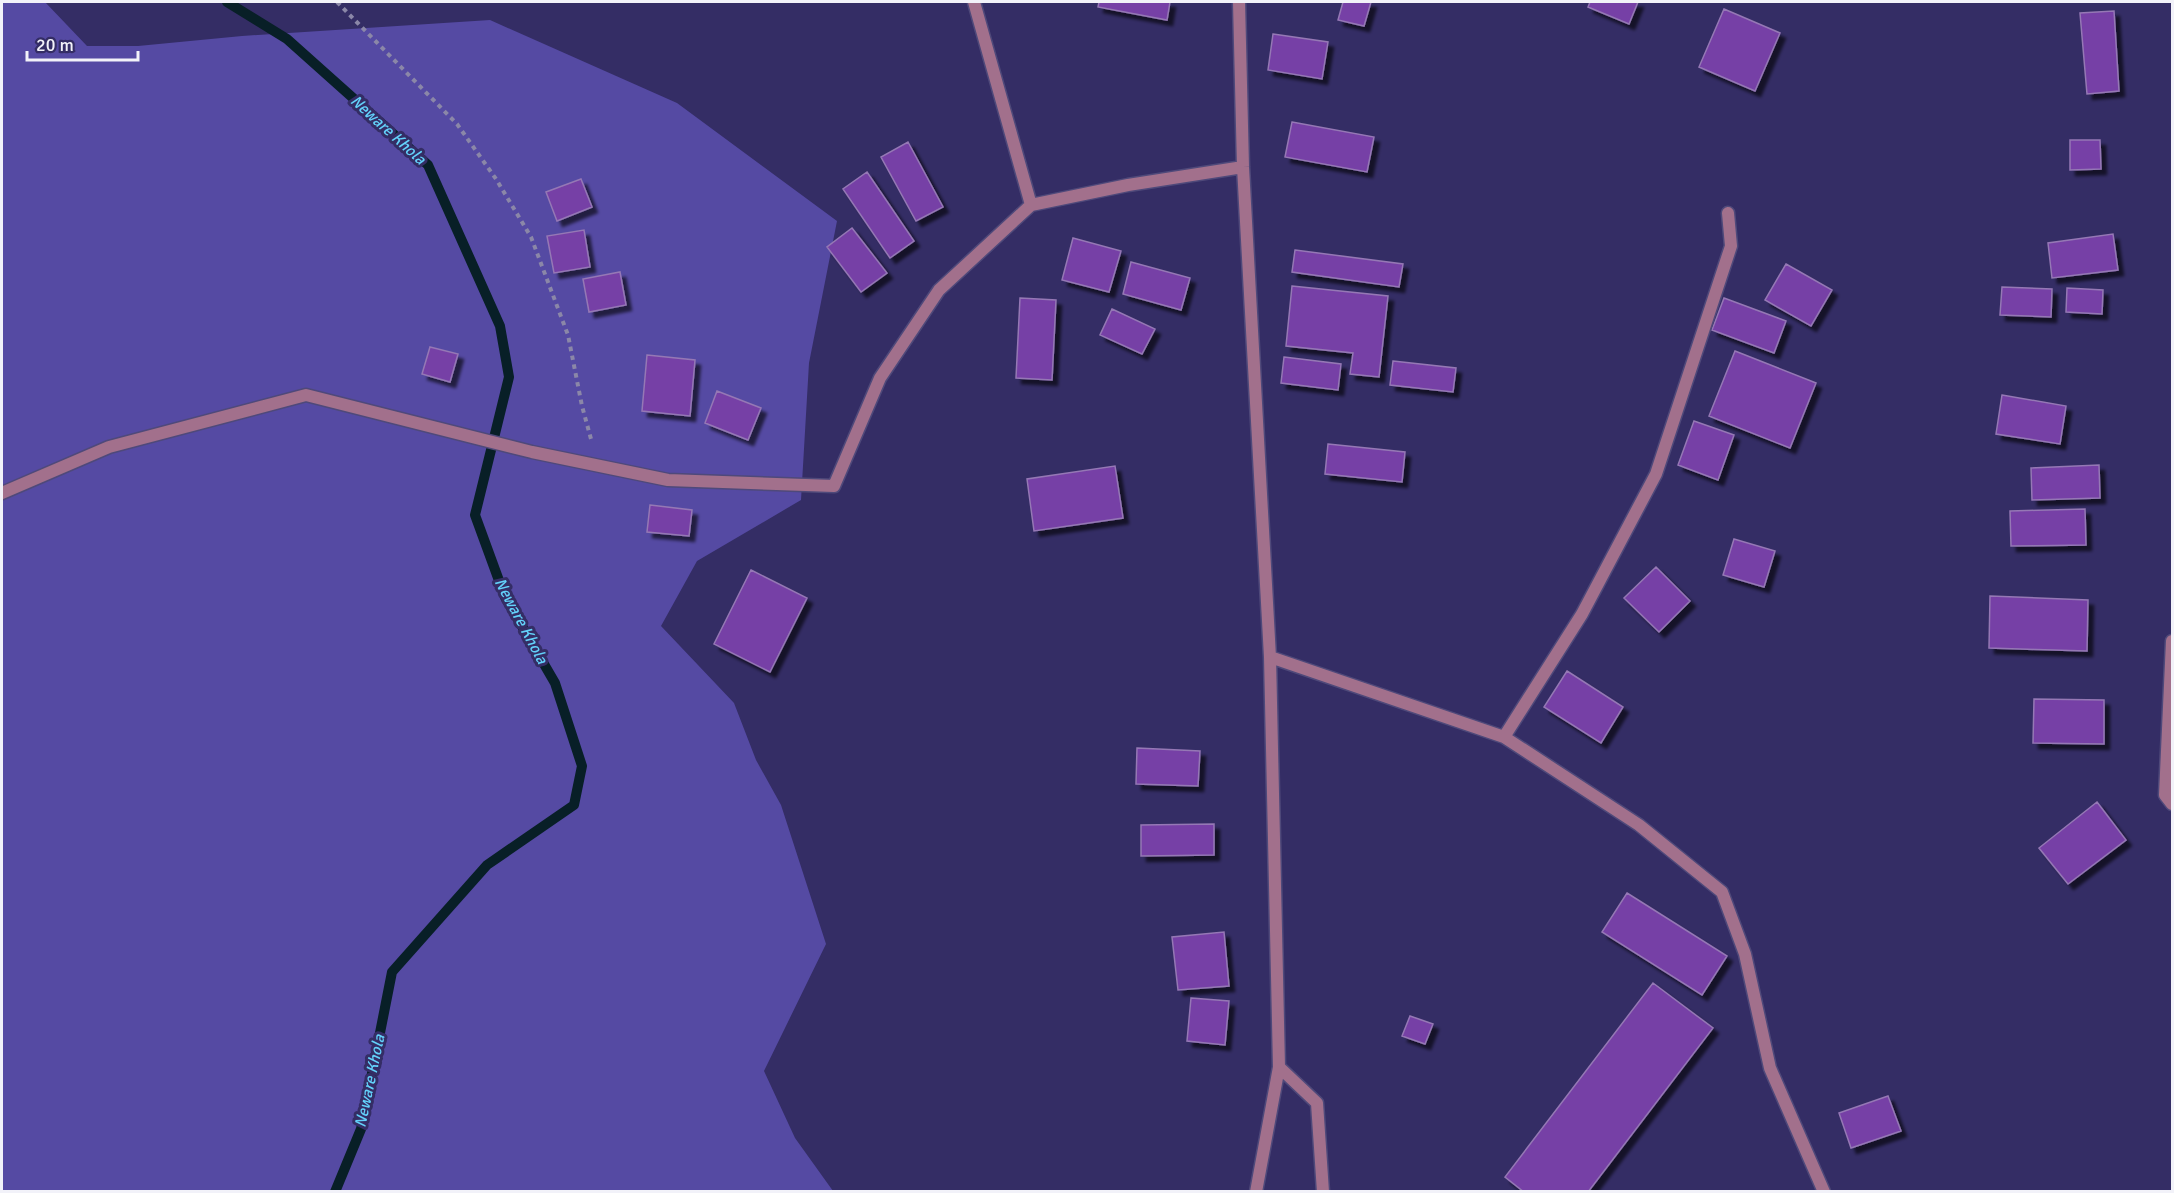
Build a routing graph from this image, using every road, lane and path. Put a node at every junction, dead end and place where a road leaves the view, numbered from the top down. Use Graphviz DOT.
graph roads {
  1 [pos="337,2"];
  2 [pos="974,2"];
  3 [pos="1239,2"];
  4 [pos="1243,167"];
  5 [pos="1031,205"];
  6 [pos="1728,213"];
  7 [pos="599,465"];
  8 [pos="2,493"];
  9 [pos="2172,641"];
  10 [pos="1270,657"];
  11 [pos="1504,737"];
  12 [pos="2172,804"];
  13 [pos="1279,1067"];
  14 [pos="1256,1191"];
  15 [pos="1323,1191"];
  16 [pos="1824,1191"];
  1 -- 7 [label="path"];
  2 -- 5 [label="street"];
  3 -- 4 [label="street"];
  4 -- 5 [label="street"];
  4 -- 10 [label="street"];
  5 -- 7 [label="street"];
  6 -- 11 [label="street"];
  7 -- 8 [label="street"];
  9 -- 12 [label="street"];
  10 -- 11 [label="street"];
  10 -- 13 [label="street"];
  11 -- 16 [label="street"];
  13 -- 14 [label="street"];
  13 -- 15 [label="street"];
}
